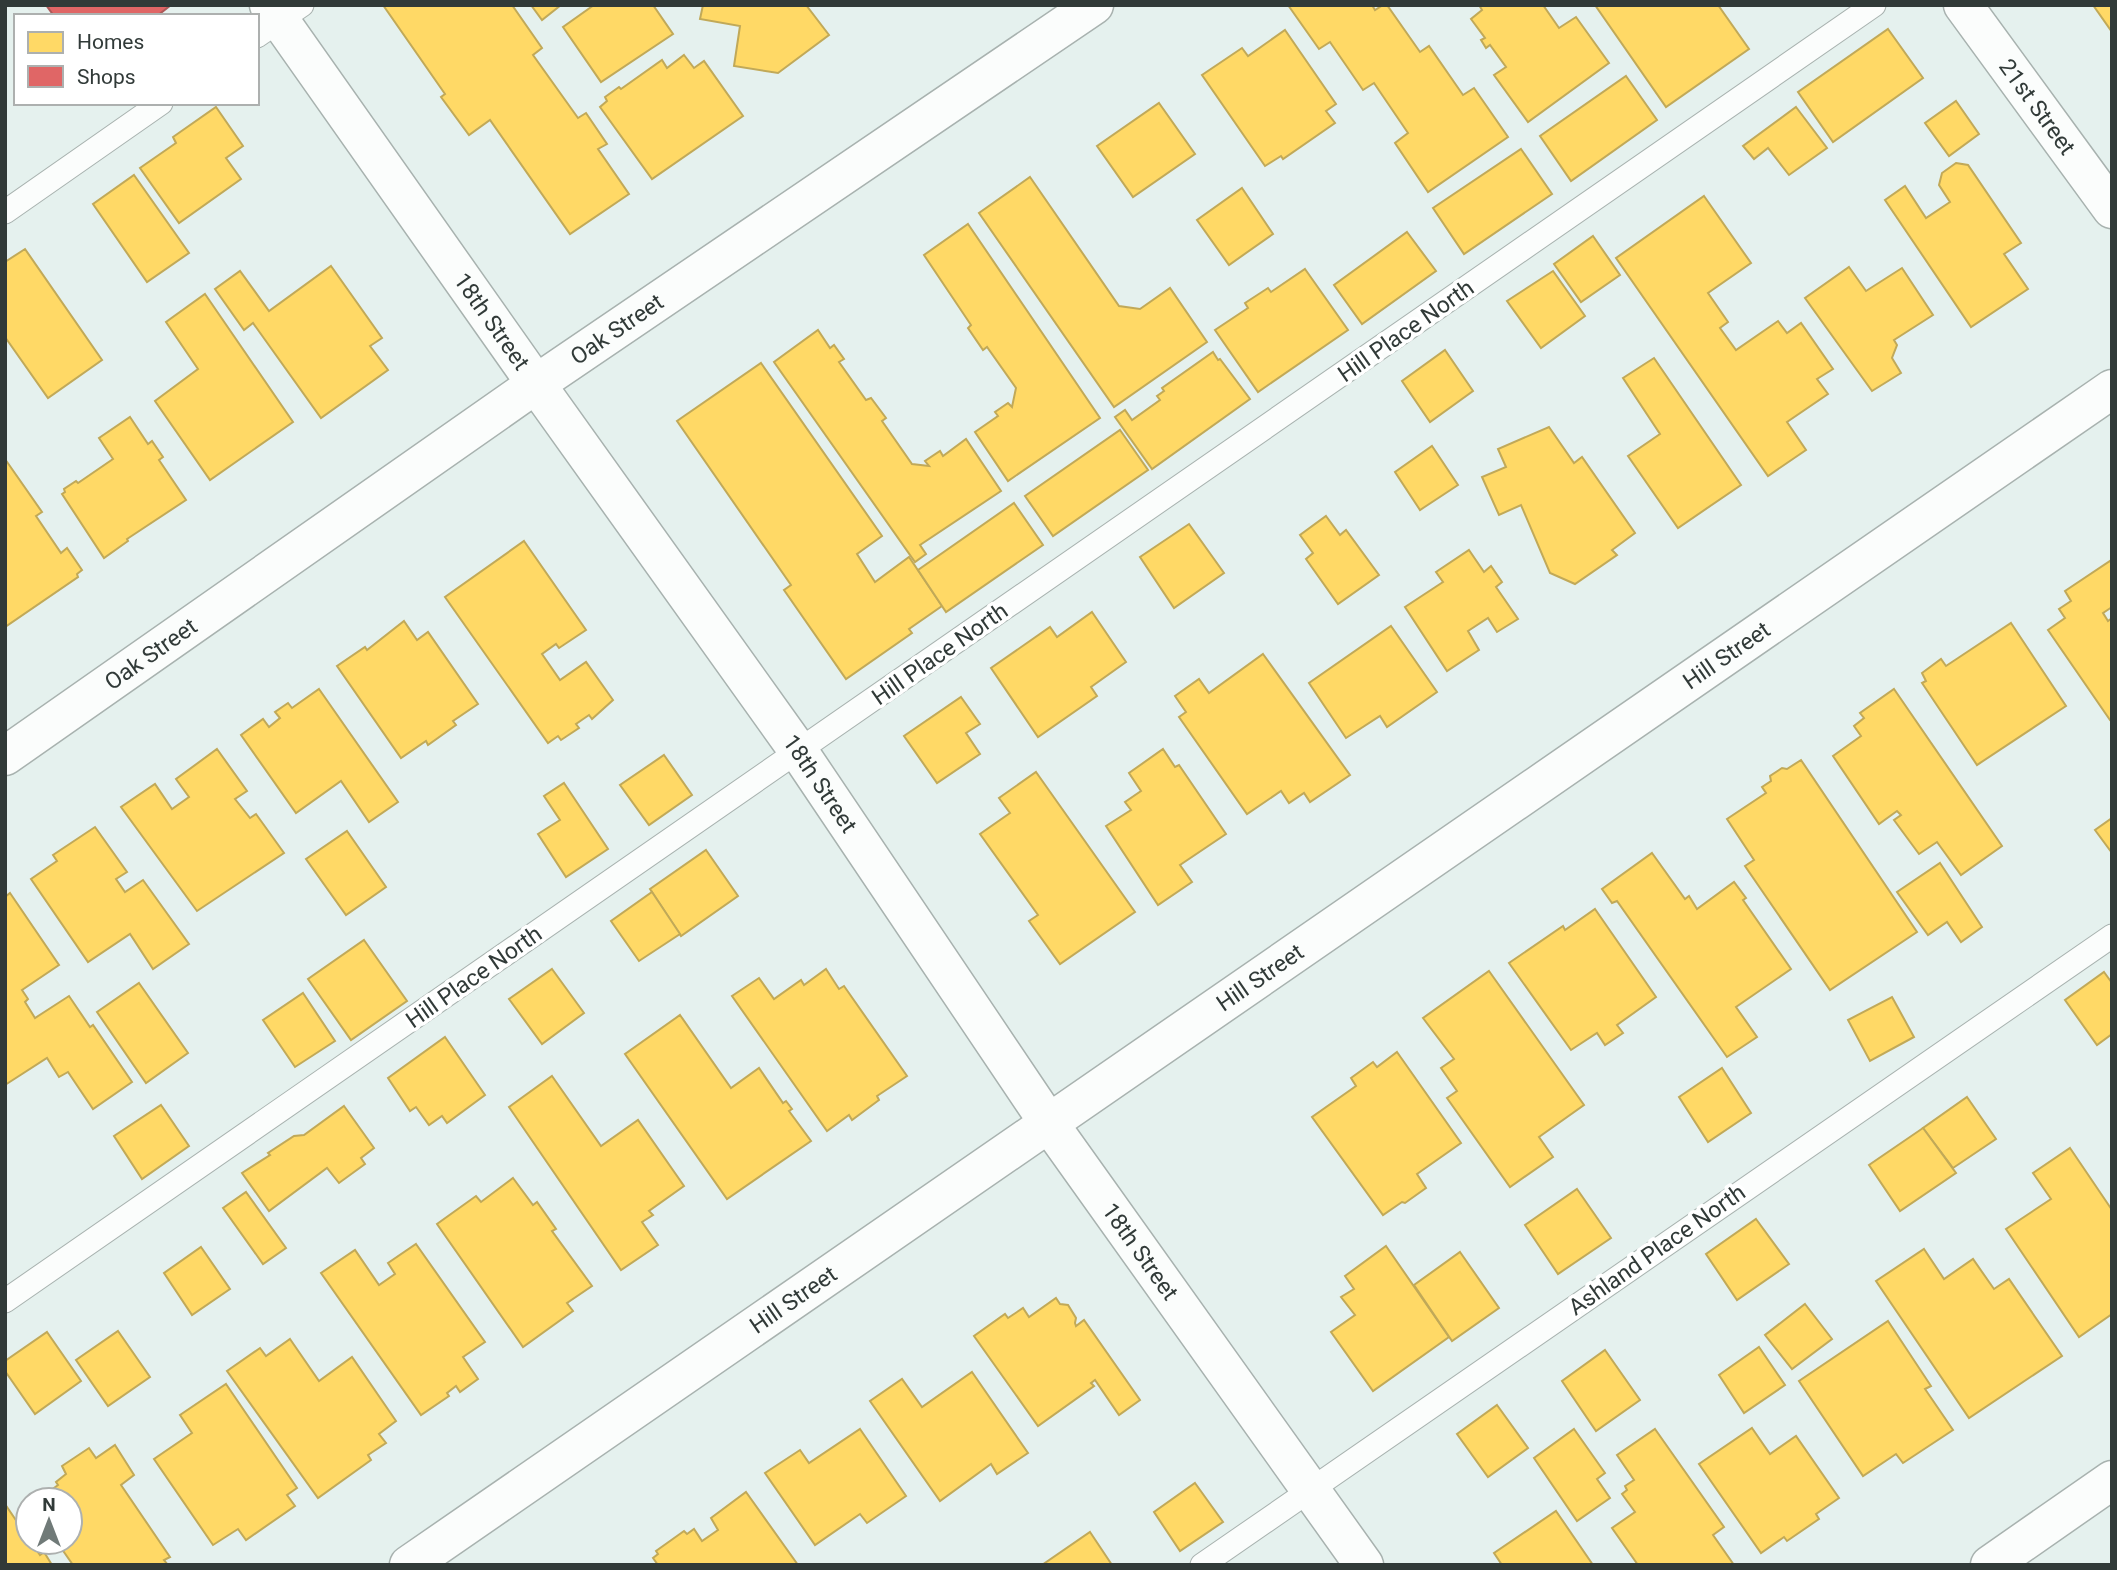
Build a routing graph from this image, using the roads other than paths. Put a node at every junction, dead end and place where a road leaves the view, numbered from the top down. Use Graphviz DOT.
graph roads {
  1 [pos="1094,5"];
  2 [pos="1874,5"];
  3 [pos="1963,5"];
  4 [pos="277,17"];
  5 [pos="158,105"];
  6 [pos="2112,209"];
  7 [pos="5,212"];
  8 [pos="536,384"];
  9 [pos="2112,389"];
  10 [pos="799,752"];
  11 [pos="5,756"];
  12 [pos="2112,936"];
  13 [pos="1048,1122"];
  14 [pos="5,1301"];
  15 [pos="2112,1480"];
  16 [pos="1310,1490"];
  17 [pos="409,1565"];
  18 [pos="1202,1565"];
  19 [pos="1364,1565"];
  20 [pos="1990,1565"];
  1 -- 8 [label="street, Oak Street"];
  2 -- 10 [label="lane, Hill Place North"];
  3 -- 6 [label="street, 21st Street"];
  4 -- 8 [label="street, 18th Street"];
  5 -- 7 [label="lane"];
  8 -- 10 [label="street, 18th Street"];
  8 -- 11 [label="street, Oak Street"];
  9 -- 13 [label="street, Hill Street"];
  10 -- 13 [label="street, 18th Street"];
  10 -- 14 [label="lane, Hill Place North"];
  12 -- 16 [label="lane, Ashland Place North"];
  13 -- 16 [label="street, 18th Street"];
  13 -- 17 [label="street, Hill Street"];
  15 -- 20 [label="street"];
  16 -- 18 [label="lane, Ashland Place North"];
  16 -- 19 [label="street, 18th Street"];
}
